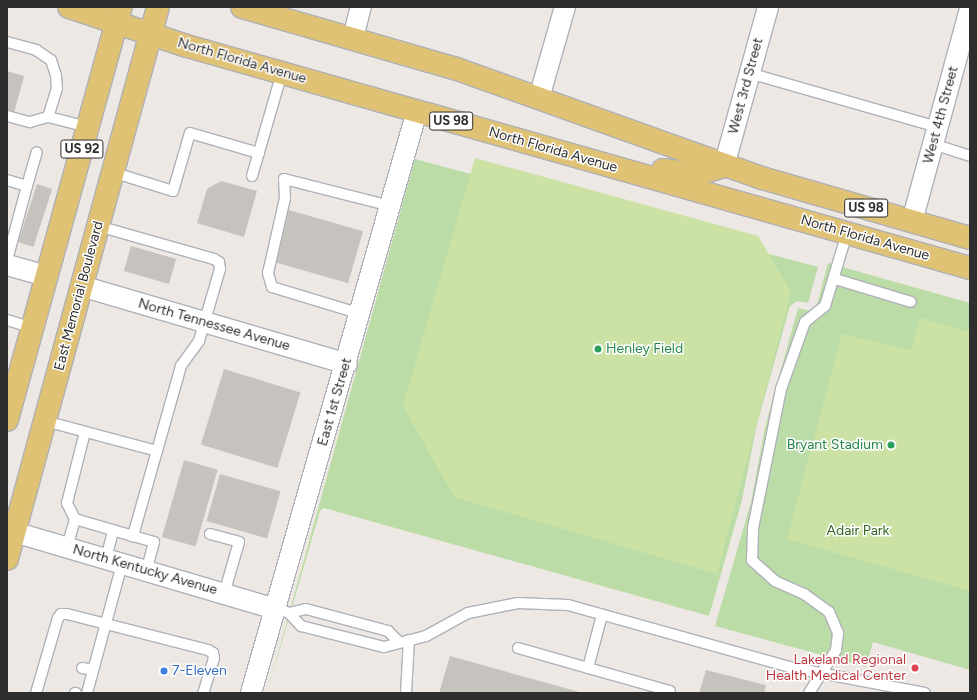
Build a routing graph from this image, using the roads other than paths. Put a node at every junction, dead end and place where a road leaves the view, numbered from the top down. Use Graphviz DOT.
graph roads {
  1 [pos="69,7"];
  2 [pos="158,7"];
  3 [pos="242,7"];
  4 [pos="361,7"];
  5 [pos="565,7"];
  6 [pos="768,7"];
  7 [pos="970,9"];
  8 [pos="119,15"];
  9 [pos="150,34"];
  10 [pos="353,38"];
  11 [pos="7,42"];
  12 [pos="964,48"];
  13 [pos="282,73"];
  14 [pos="749,73"];
  15 [pos="360,95"];
  16 [pos="539,98"];
  17 [pos="417,111"];
  18 [pos="7,116"];
  19 [pos="48,117"];
  20 [pos="88,127"];
  21 [pos="935,135"];
  22 [pos="37,152"];
  23 [pos="259,153"];
  24 [pos="970,156"];
  25 [pos="724,166"];
  26 [pos="112,172"];
  27 [pos="252,176"];
  28 [pos="7,180"];
  29 [pos="27,186"];
  30 [pos="391,206"];
  31 [pos="912,221"];
  32 [pos="98,226"];
  33 [pos="847,233"];
  34 [pos="970,238"];
  35 [pos="7,260"];
  36 [pos="7,265"];
  37 [pos="970,268"];
  38 [pos="47,276"];
  39 [pos="835,279"];
  40 [pos="82,286"];
  41 [pos="911,302"];
  42 [pos="361,314"];
  43 [pos="7,320"];
  44 [pos="204,322"];
  45 [pos="33,328"];
  46 [pos="347,364"];
  47 [pos="7,420"];
  48 [pos="45,421"];
  49 [pos="85,432"];
  50 [pos="157,451"];
  51 [pos="75,519"];
  52 [pos="112,530"];
  53 [pos="14,532"];
  54 [pos="210,534"];
  55 [pos="133,536"];
  56 [pos="67,547"];
  57 [pos="7,559"];
  58 [pos="114,561"];
  59 [pos="146,571"];
  60 [pos="224,594"];
  61 [pos="282,611"];
  62 [pos="602,615"];
  63 [pos="106,624"];
  64 [pos="404,641"];
  65 [pos="518,648"];
  66 [pos="82,668"];
  67 [pos="588,668"];
  68 [pos="93,670"];
  69 [pos="821,674"];
  70 [pos="41,687"];
  71 [pos="670,691"];
  72 [pos="87,693"];
  73 [pos="203,693"];
  74 [pos="251,693"];
  75 [pos="406,693"];
  76 [pos="809,693"];
  77 [pos="926,693"];
  1 -- 8 [label="main road, North Florida Avenue / US 98"];
  2 -- 9 [label="main road, US 92"];
  3 -- 10 [label="main road, North Florida Avenue / US 98"];
  4 -- 10 [label="street"];
  5 -- 16 [label="street"];
  6 -- 14 [label="street, West 3rd Street"];
  7 -- 12 [label="street, West 4th Street"];
  8 -- 9 [label="main road, North Florida Avenue / US 98"];
  8 -- 20 [label="main road, US 92"];
  9 -- 13 [label="main road, North Florida Avenue / US 98"];
  9 -- 26 [label="main road, East Memorial Boulevard / US 92"];
  10 -- 16 [label="main road, North Florida Avenue / US 98"];
  11 -- 19 [label="lane"];
  12 -- 21 [label="street, West 4th Street"];
  13 -- 15 [label="main road, North Florida Avenue / US 98"];
  13 -- 23 [label="lane"];
  14 -- 21 [label="lane"];
  14 -- 25 [label="street, West 3rd Street"];
  15 -- 17 [label="main road, North Florida Avenue / US 98"];
  15 -- 25 [label="main road"];
  16 -- 25 [label="main road, North Florida Avenue / US 98"];
  17 -- 30 [label="street, East 1st Street"];
  17 -- 33 [label="main road, North Florida Avenue / US 98"];
  18 -- 19 [label="lane"];
  19 -- 20 [label="lane"];
  20 -- 38 [label="main road, US 92"];
  21 -- 24 [label="lane"];
  21 -- 31 [label="street, West 4th Street"];
  22 -- 29 [label="lane"];
  23 -- 26 [label="lane"];
  23 -- 27 [label="lane"];
  25 -- 31 [label="main road, North Florida Avenue / US 98"];
  26 -- 32 [label="main road, East Memorial Boulevard / US 92"];
  28 -- 29 [label="lane"];
  29 -- 35 [label="lane"];
  30 -- 42 [label="street, East 1st Street"];
  30 -- 42 [label="lane"];
  31 -- 34 [label="main road, North Florida Avenue / US 98"];
  32 -- 40 [label="main road, East Memorial Boulevard / US 92"];
  32 -- 44 [label="lane"];
  33 -- 37 [label="main road, North Florida Avenue / US 98"];
  33 -- 39 [label="lane"];
  36 -- 38 [label="street"];
  38 -- 45 [label="main road, US 92"];
  39 -- 41 [label="lane"];
  39 -- 69 [label="lane"];
  40 -- 44 [label="street, North Tennessee Avenue"];
  40 -- 48 [label="main road, East Memorial Boulevard / US 92"];
  42 -- 46 [label="street, East 1st Street"];
  43 -- 45 [label="lane"];
  44 -- 46 [label="street, North Tennessee Avenue"];
  44 -- 50 [label="lane"];
  45 -- 47 [label="main road, US 92"];
  46 -- 61 [label="street, East 1st Street"];
  48 -- 49 [label="lane"];
  48 -- 53 [label="main road, East Memorial Boulevard / US 92"];
  49 -- 50 [label="lane"];
  49 -- 51 [label="lane"];
  50 -- 55 [label="lane"];
  51 -- 52 [label="lane"];
  51 -- 56 [label="lane"];
  52 -- 55 [label="lane"];
  52 -- 58 [label="lane"];
  53 -- 56 [label="street, North Kentucky Avenue"];
  53 -- 57 [label="main road, East Memorial Boulevard / US 92"];
  54 -- 60 [label="lane"];
  55 -- 59 [label="lane"];
  56 -- 58 [label="street, North Kentucky Avenue"];
  58 -- 59 [label="street, North Kentucky Avenue"];
  58 -- 63 [label="lane"];
  59 -- 60 [label="street, North Kentucky Avenue"];
  60 -- 61 [label="street, North Kentucky Avenue"];
  61 -- 64 [label="lane"];
  61 -- 64 [label="lane"];
  61 -- 74 [label="street, East 1st Street"];
  62 -- 64 [label="lane"];
  62 -- 67 [label="lane"];
  62 -- 69 [label="lane"];
  63 -- 68 [label="lane"];
  63 -- 70 [label="lane"];
  63 -- 73 [label="lane"];
  64 -- 75 [label="lane"];
  65 -- 67 [label="lane"];
  66 -- 68 [label="lane"];
  67 -- 71 [label="lane"];
  68 -- 72 [label="lane"];
  69 -- 76 [label="lane"];
  69 -- 77 [label="lane"];
}
